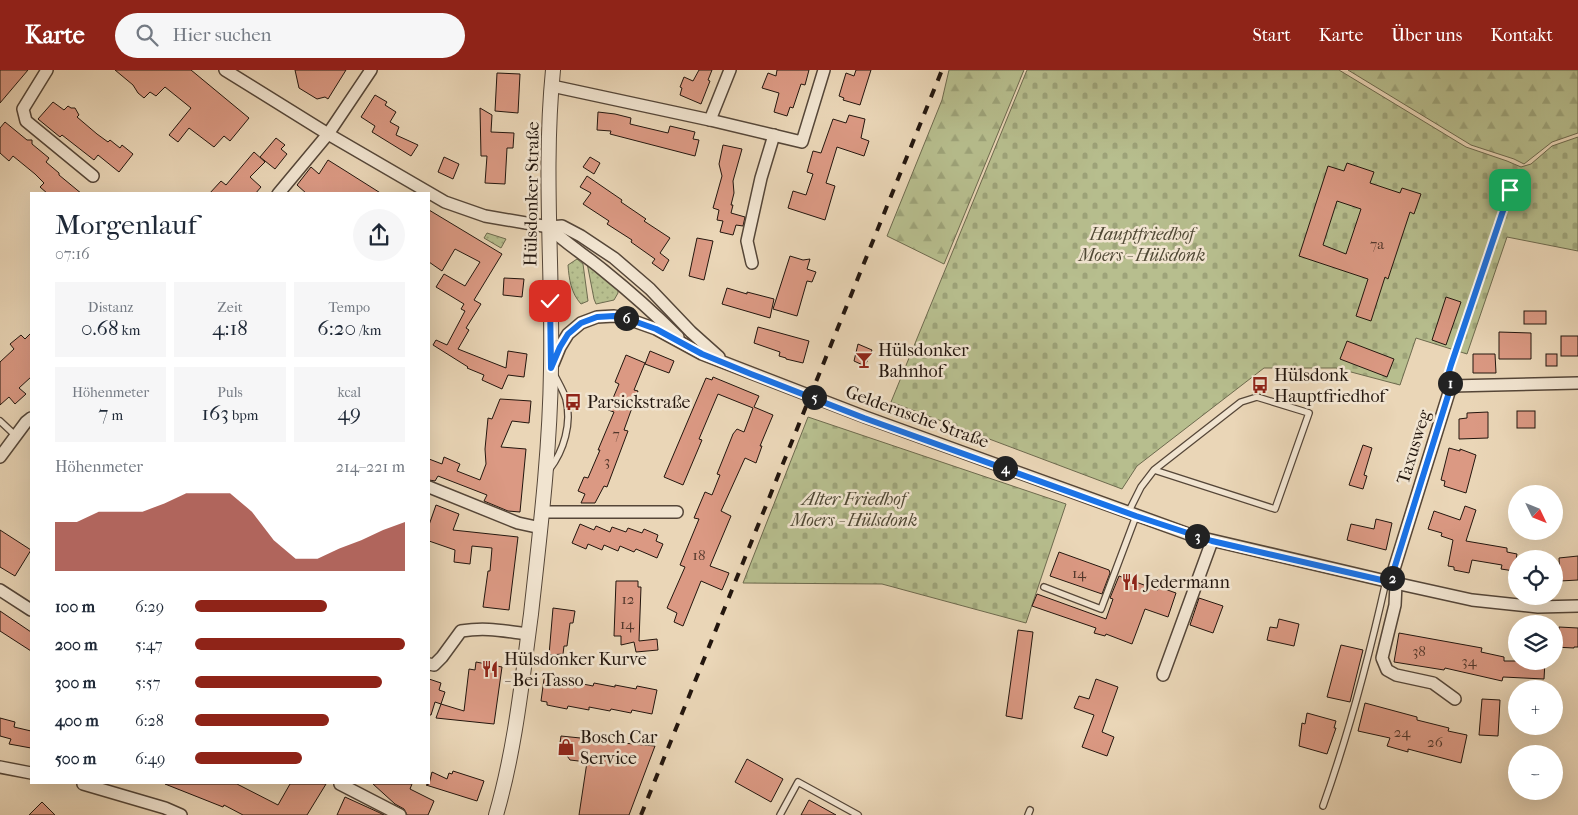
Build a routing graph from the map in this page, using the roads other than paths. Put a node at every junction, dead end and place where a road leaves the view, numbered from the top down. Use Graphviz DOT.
graph roads {
  1 [pos="47,70"];
  2 [pos="226,70"];
  3 [pos="371,70"];
  4 [pos="554,70"];
  5 [pos="730,70"];
  6 [pos="824,70"];
  7 [pos="552,86"];
  8 [pos="710,120"];
  9 [pos="328,134"];
  10 [pos="774,135"];
  11 [pos="93,176"];
  12 [pos="1510,190"];
  13 [pos="280,192"];
  14 [pos="428,192"];
  15 [pos="430,193"];
  16 [pos="548,227"];
  17 [pos="752,263"];
  18 [pos="684,343"];
  19 [pos="724,362"];
  20 [pos="551,368"];
  21 [pos="1578,384"];
  22 [pos="1451,386"];
  23 [pos="30,419"];
  24 [pos="0,421"];
  25 [pos="16,436"];
  26 [pos="0,457"];
  27 [pos="1154,470"];
  28 [pos="430,487"];
  29 [pos="543,512"];
  30 [pos="677,512"];
  31 [pos="1132,515"];
  32 [pos="541,528"];
  33 [pos="1212,541"];
  34 [pos="1391,582"];
  35 [pos="1044,587"];
  36 [pos="0,590"];
  37 [pos="1578,606"];
  38 [pos="30,609"];
  39 [pos="528,634"];
  40 [pos="430,664"];
  41 [pos="1162,675"];
  42 [pos="1455,698"];
  43 [pos="0,767"];
  44 [pos="30,774"];
  45 [pos="85,784"];
  46 [pos="340,784"];
  47 [pos="1323,806"];
  48 [pos="162,812"];
  49 [pos="181,815"];
  50 [pos="400,815"];
  51 [pos="496,815"];
  52 [pos="780,815"];
  53 [pos="858,815"];
  1 -- 11 [label="street"];
  2 -- 9 [label="street"];
  3 -- 9 [label="street"];
  4 -- 7 [label="street, Hülsdonker Straße"];
  5 -- 8 [label="street"];
  6 -- 10 [label="street"];
  7 -- 8 [label="street"];
  7 -- 16 [label="street, Hülsdonker Straße"];
  8 -- 10 [label="street"];
  9 -- 13 [label="street"];
  9 -- 14 [label="street"];
  10 -- 17 [label="street"];
  12 -- 22 [label="lane"];
  15 -- 16 [label="street"];
  16 -- 18 [label="street, Geldernsche Straße"];
  16 -- 19 [label="street, Geldernsche Straße"];
  16 -- 20 [label="street, Hülsdonker Straße"];
  18 -- 19 [label="street, Geldernsche Straße"];
  18 -- 20 [label="street, Geldernsche Straße"];
  19 -- 31 [label="street, Geldernsche Straße"];
  20 -- 29 [label="street, Hülsdonker Straße"];
  21 -- 22 [label="street"];
  22 -- 34 [label="street, Taxusweg"];
  23 -- 25 [label="street"];
  24 -- 25 [label="lane"];
  25 -- 26 [label="street"];
  27 -- 27 [label="lane"];
  27 -- 31 [label="lane"];
  28 -- 32 [label="street"];
  29 -- 30 [label="street"];
  29 -- 32 [label="street, Hülsdonker Straße"];
  31 -- 33 [label="street, Geldernsche Straße"];
  31 -- 35 [label="lane"];
  32 -- 39 [label="street, Hülsdonker Straße"];
  33 -- 34 [label="street, Geldernsche Straße"];
  33 -- 41 [label="street"];
  34 -- 37 [label="street, Geldernsche Straße"];
  34 -- 42 [label="street"];
  34 -- 47 [label="lane"];
  36 -- 38 [label="street"];
  39 -- 40 [label="street"];
  39 -- 51 [label="street, Hülsdonker Straße"];
  43 -- 44 [label="street"];
  45 -- 48 [label="street"];
  46 -- 50 [label="street"];
  48 -- 49 [label="street"];
  52 -- 53 [label="lane"];
}
